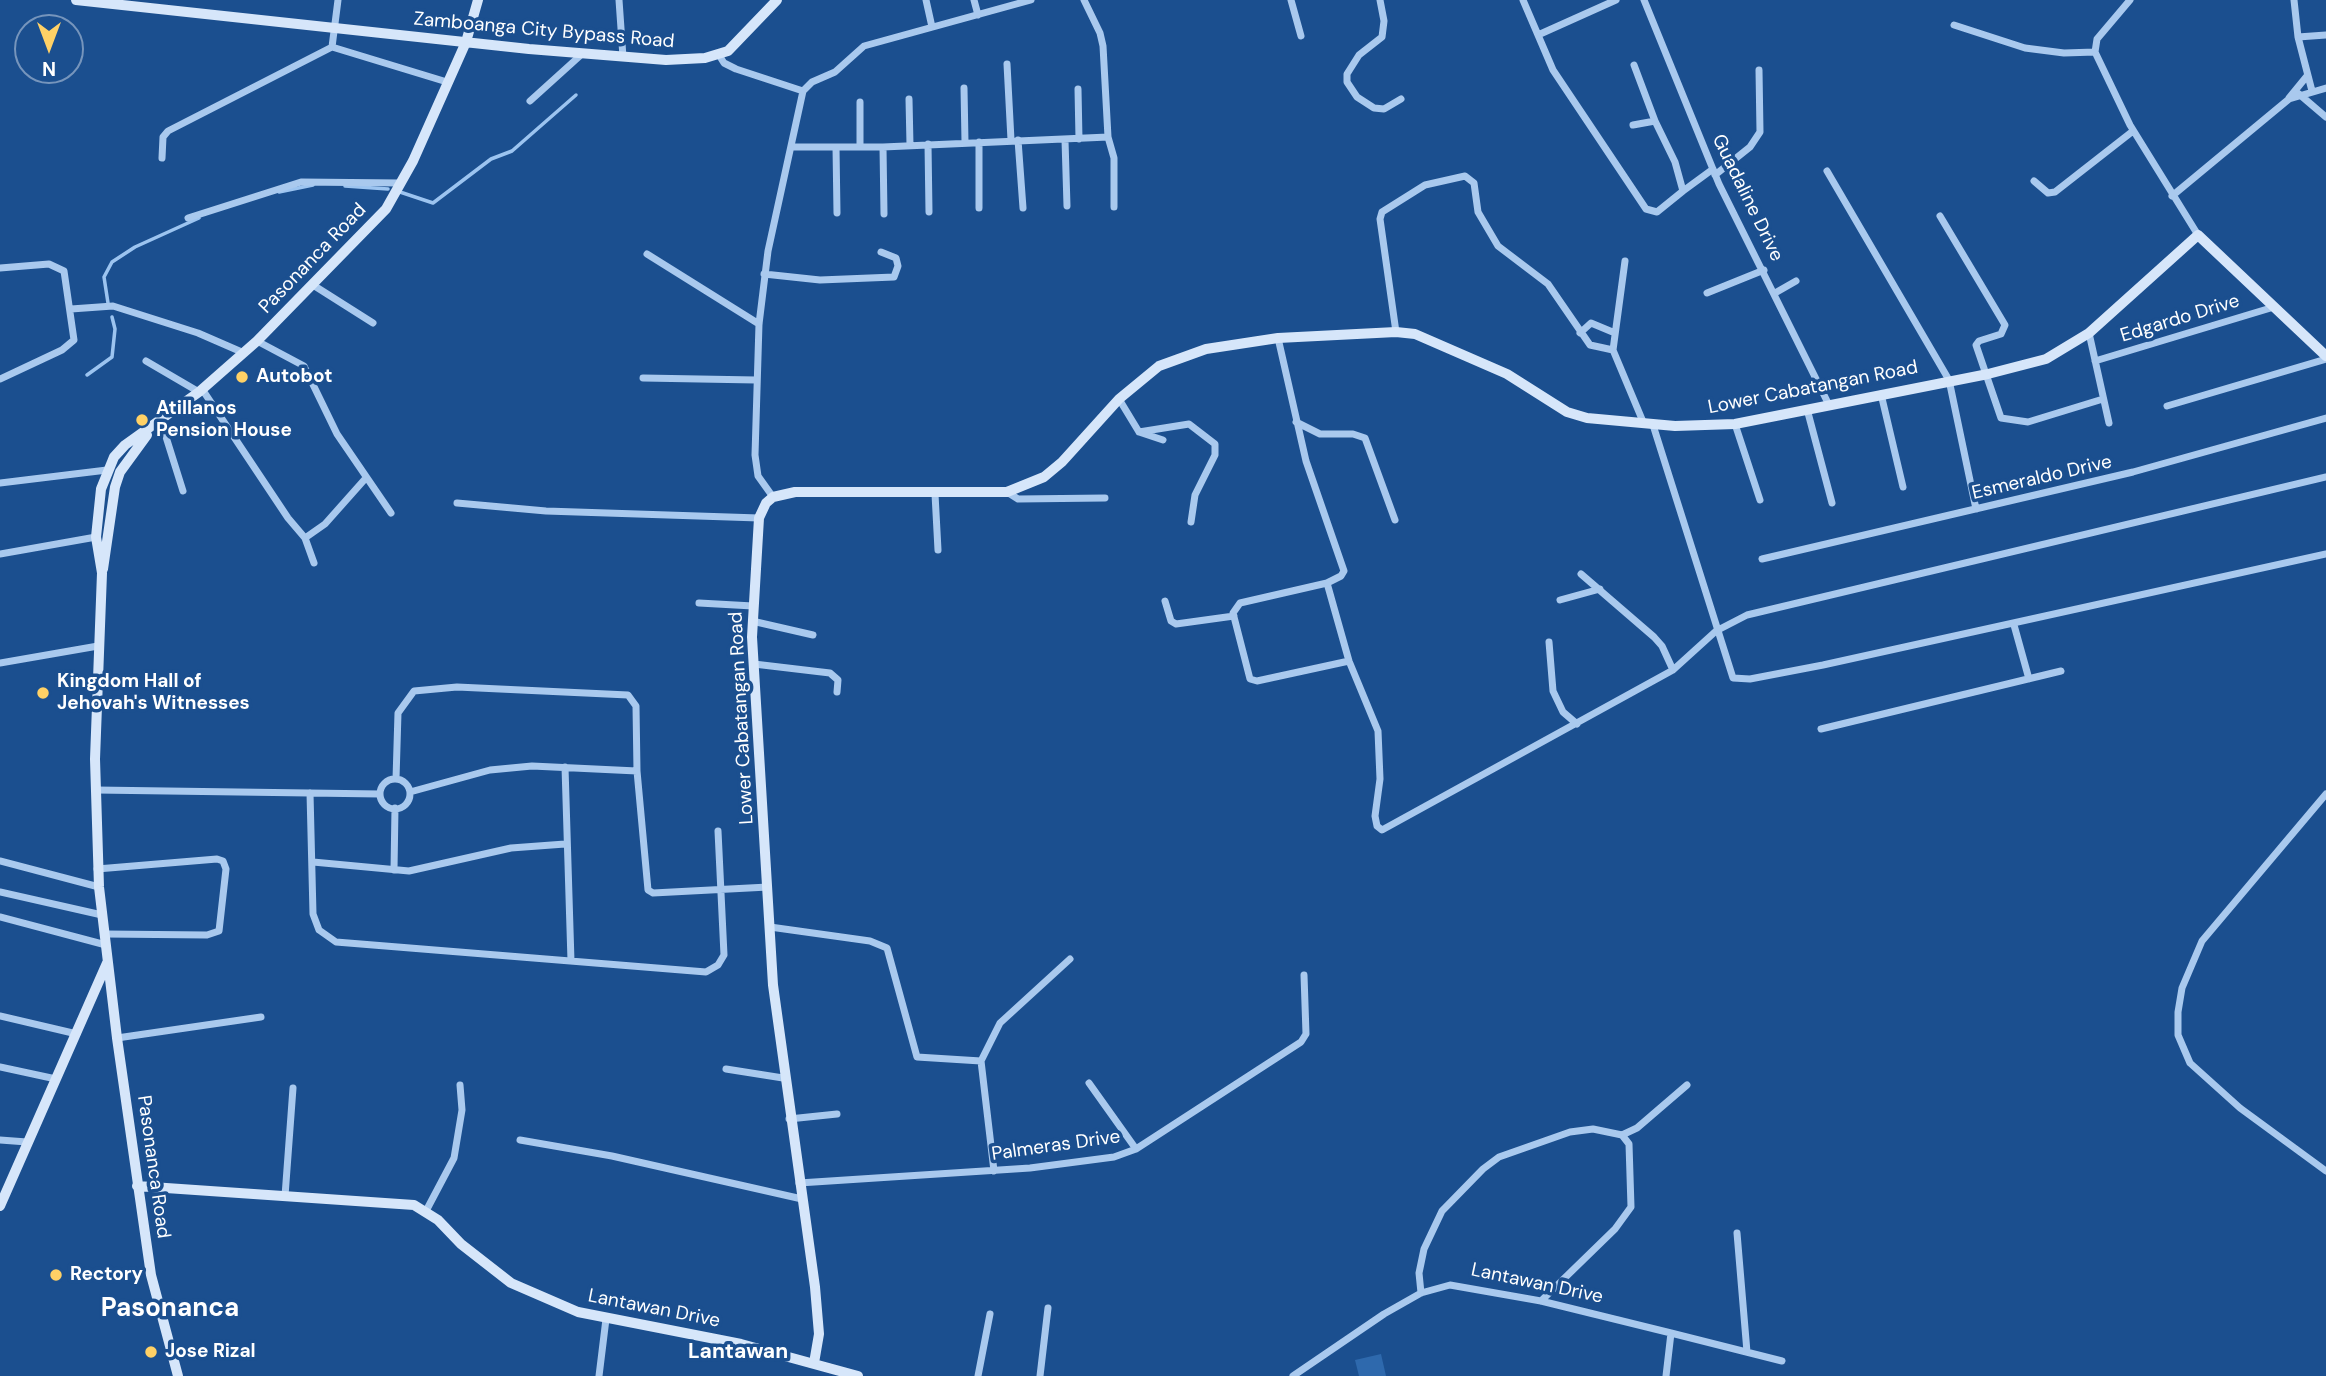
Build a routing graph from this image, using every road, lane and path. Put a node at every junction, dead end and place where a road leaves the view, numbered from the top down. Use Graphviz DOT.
graph roads {
  1 [pos="76,0"];
  2 [pos="338,0"];
  3 [pos="478,0"];
  4 [pos="619,0"];
  5 [pos="777,0"];
  6 [pos="926,0"];
  7 [pos="974,0"];
  8 [pos="1027,0"];
  9 [pos="1084,0"];
  10 [pos="1292,0"];
  11 [pos="1380,0"];
  12 [pos="1522,0"];
  13 [pos="1616,0"];
  14 [pos="1644,0"];
  15 [pos="2130,0"];
  16 [pos="2294,0"];
  17 [pos="113,2"];
  18 [pos="978,15"];
  19 [pos="1954,25"];
  20 [pos="932,27"];
  21 [pos="335,29"];
  22 [pos="2326,34"];
  23 [pos="1538,35"];
  24 [pos="1301,36"];
  25 [pos="2298,37"];
  26 [pos="466,42"];
  27 [pos="332,47"];
  28 [pos="2095,52"];
  29 [pos="582,54"];
  30 [pos="719,55"];
  31 [pos="623,57"];
  32 [pos="1007,64"];
  33 [pos="1634,65"];
  34 [pos="1759,70"];
  35 [pos="2307,76"];
  36 [pos="447,82"];
  37 [pos="964,88"];
  38 [pos="2326,88"];
  39 [pos="1078,89"];
  40 [pos="803,91"];
  41 [pos="2312,91"];
  42 [pos="2299,94"];
  43 [pos="909,99"];
  44 [pos="1401,99"];
  45 [pos="2289,99"];
  46 [pos="530,101"];
  47 [pos="860,103"];
  48 [pos="2326,117"];
  49 [pos="1655,121"];
  50 [pos="1633,125"];
  51 [pos="2133,131"];
  52 [pos="1108,137"];
  53 [pos="1079,139"];
  54 [pos="1014,140"];
  55 [pos="1065,140"];
  56 [pos="965,142"];
  57 [pos="979,142"];
  58 [pos="928,144"];
  59 [pos="910,145"];
  60 [pos="860,146"];
  61 [pos="793,147"];
  62 [pos="836,147"];
  63 [pos="883,147"];
  64 [pos="162,158"];
  65 [pos="1827,171"];
  66 [pos="1714,172"];
  67 [pos="2034,181"];
  68 [pos="400,183"];
  69 [pos="1683,191"];
  70 [pos="2172,195"];
  71 [pos="1067,206"];
  72 [pos="1114,207"];
  73 [pos="979,208"];
  74 [pos="1023,208"];
  75 [pos="929,212"];
  76 [pos="837,213"];
  77 [pos="884,214"];
  78 [pos="1940,216"];
  79 [pos="188,218"];
  80 [pos="2198,235"];
  81 [pos="881,251"];
  82 [pos="647,254"];
  83 [pos="1625,261"];
  84 [pos="0,268"];
  85 [pos="1764,270"];
  86 [pos="764,274"];
  87 [pos="1796,281"];
  88 [pos="313,285"];
  89 [pos="1707,293"];
  90 [pos="1775,293"];
  91 [pos="2274,307"];
  92 [pos="71,309"];
  93 [pos="373,323"];
  94 [pos="759,324"];
  95 [pos="1396,332"];
  96 [pos="2089,332"];
  97 [pos="1580,333"];
  98 [pos="1615,333"];
  99 [pos="1278,338"];
  100 [pos="257,341"];
  101 [pos="1613,350"];
  102 [pos="244,353"];
  103 [pos="2326,358"];
  104 [pos="146,361"];
  105 [pos="2095,361"];
  106 [pos="1988,374"];
  107 [pos="643,378"];
  108 [pos="0,379"];
  109 [pos="756,380"];
  110 [pos="1949,380"];
  111 [pos="201,391"];
  112 [pos="1881,394"];
  113 [pos="1119,399"];
  114 [pos="2103,399"];
  115 [pos="1829,405"];
  116 [pos="2167,406"];
  117 [pos="1807,410"];
  118 [pos="2326,418"];
  119 [pos="1296,421"];
  120 [pos="2109,423"];
  121 [pos="157,424"];
  122 [pos="1735,424"];
  123 [pos="1649,425"];
  124 [pos="1139,432"];
  125 [pos="1163,440"];
  126 [pos="107,470"];
  127 [pos="2326,477"];
  128 [pos="365,479"];
  129 [pos="0,483"];
  130 [pos="1903,487"];
  131 [pos="183,491"];
  132 [pos="1007,492"];
  133 [pos="935,494"];
  134 [pos="773,497"];
  135 [pos="1105,498"];
  136 [pos="1760,500"];
  137 [pos="457,503"];
  138 [pos="1832,503"];
  139 [pos="1976,509"];
  140 [pos="391,513"];
  141 [pos="759,518"];
  142 [pos="1395,520"];
  143 [pos="1191,522"];
  144 [pos="96,537"];
  145 [pos="305,538"];
  146 [pos="938,550"];
  147 [pos="0,554"];
  148 [pos="2326,554"];
  149 [pos="1762,559"];
  150 [pos="314,563"];
  151 [pos="102,573"];
  152 [pos="1581,574"];
  153 [pos="1327,583"];
  154 [pos="1600,589"];
  155 [pos="1560,600"];
  156 [pos="1165,601"];
  157 [pos="699,603"];
  158 [pos="753,606"];
  159 [pos="1234,616"];
  160 [pos="752,621"];
  161 [pos="2014,625"];
  162 [pos="1716,631"];
  163 [pos="813,635"];
  164 [pos="1549,642"];
  165 [pos="98,646"];
  166 [pos="1349,661"];
  167 [pos="0,663"];
  168 [pos="754,664"];
  169 [pos="1673,670"];
  170 [pos="2062,671"];
  171 [pos="2029,679"];
  172 [pos="837,692"];
  173 [pos="1577,724"];
  174 [pos="1821,729"];
  175 [pos="565,767"];
  176 [pos="637,771"];
  177 [pos="396,779"];
  178 [pos="96,790"];
  179 [pos="410,792"];
  180 [pos="310,793"];
  181 [pos="380,794"];
  182 [pos="2326,794"];
  183 [pos="395,808"];
  184 [pos="718,831"];
  185 [pos="565,844"];
  186 [pos="0,861"];
  187 [pos="313,862"];
  188 [pos="97,869"];
  189 [pos="394,870"];
  190 [pos="99,887"];
  191 [pos="768,887"];
  192 [pos="721,889"];
  193 [pos="0,892"];
  194 [pos="102,915"];
  195 [pos="0,917"];
  196 [pos="770,928"];
  197 [pos="105,939"];
  198 [pos="1070,959"];
  199 [pos="108,960"];
  200 [pos="571,961"];
  201 [pos="1304,975"];
  202 [pos="0,1016"];
  203 [pos="261,1017"];
  204 [pos="77,1034"];
  205 [pos="117,1038"];
  206 [pos="981,1061"];
  207 [pos="0,1067"];
  208 [pos="726,1069"];
  209 [pos="56,1079"];
  210 [pos="783,1079"];
  211 [pos="1089,1083"];
  212 [pos="1687,1084"];
  213 [pos="460,1085"];
  214 [pos="293,1088"];
  215 [pos="837,1114"];
  216 [pos="789,1119"];
  217 [pos="1622,1135"];
  218 [pos="0,1140"];
  219 [pos="520,1140"];
  220 [pos="27,1142"];
  221 [pos="1136,1149"];
  222 [pos="994,1171"];
  223 [pos="2326,1171"];
  224 [pos="798,1183"];
  225 [pos="137,1186"];
  226 [pos="285,1196"];
  227 [pos="802,1199"];
  228 [pos="1,1201"];
  229 [pos="426,1211"];
  230 [pos="1737,1233"];
  231 [pos="1421,1293"];
  232 [pos="1541,1301"];
  233 [pos="1048,1308"];
  234 [pos="990,1314"];
  235 [pos="606,1319"];
  236 [pos="1671,1333"];
  237 [pos="1747,1352"];
  238 [pos="1782,1361"];
  239 [pos="814,1363"];
  240 [pos="178,1376"];
  241 [pos="599,1376"];
  242 [pos="858,1376"];
  243 [pos="978,1376"];
  244 [pos="1040,1376"];
  245 [pos="1293,1376"];
  246 [pos="1666,1376"];
  1 -- 17 [label="street, Zamboanga City Bypass Road"];
  2 -- 21 [label="street"];
  3 -- 26 [label="street, Pasonanca Road"];
  4 -- 31 [label="street"];
  5 -- 30 [label="street"];
  6 -- 20 [label="street"];
  7 -- 18 [label="street"];
  8 -- 18 [label="street"];
  9 -- 52 [label="street"];
  10 -- 24 [label="street"];
  11 -- 44 [label="street"];
  12 -- 23 [label="street"];
  13 -- 23 [label="street"];
  14 -- 66 [label="street, Guadaline Drive"];
  15 -- 28 [label="street"];
  16 -- 25 [label="street"];
  17 -- 21 [label="street, Zamboanga City Bypass Road"];
  18 -- 20 [label="street"];
  19 -- 28 [label="street"];
  20 -- 40 [label="street"];
  21 -- 26 [label="street, Zamboanga City Bypass Road"];
  21 -- 27 [label="street"];
  22 -- 25 [label="street"];
  23 -- 69 [label="street"];
  25 -- 35 [label="street"];
  26 -- 29 [label="street, Zamboanga City Bypass Road"];
  26 -- 36 [label="street, Pasonanca Road"];
  27 -- 36 [label="street"];
  27 -- 64 [label="street"];
  28 -- 51 [label="street"];
  29 -- 31 [label="street, Zamboanga City Bypass Road"];
  29 -- 46 [label="street"];
  30 -- 31 [label="street, Zamboanga City Bypass Road"];
  30 -- 40 [label="street"];
  32 -- 54 [label="street"];
  33 -- 49 [label="street"];
  34 -- 66 [label="street"];
  35 -- 41 [label="street"];
  35 -- 45 [label="street"];
  36 -- 68 [label="street, Pasonanca Road"];
  37 -- 56 [label="street"];
  38 -- 41 [label="street"];
  39 -- 53 [label="street"];
  40 -- 61 [label="street"];
  41 -- 42 [label="street"];
  42 -- 45 [label="street"];
  42 -- 48 [label="street"];
  43 -- 59 [label="street"];
  45 -- 70 [label="street"];
  47 -- 60 [label="street"];
  49 -- 50 [label="street"];
  49 -- 69 [label="street"];
  51 -- 67 [label="street"];
  51 -- 70 [label="street"];
  52 -- 53 [label="street"];
  52 -- 72 [label="street"];
  53 -- 55 [label="street"];
  54 -- 55 [label="street"];
  54 -- 57 [label="street"];
  54 -- 74 [label="street"];
  55 -- 71 [label="street"];
  56 -- 57 [label="street"];
  56 -- 58 [label="street"];
  57 -- 73 [label="street"];
  58 -- 59 [label="street"];
  58 -- 75 [label="street"];
  59 -- 63 [label="street"];
  60 -- 62 [label="street"];
  60 -- 63 [label="street"];
  61 -- 62 [label="street"];
  61 -- 86 [label="street"];
  62 -- 76 [label="street"];
  63 -- 77 [label="street"];
  65 -- 110 [label="street"];
  66 -- 69 [label="street"];
  66 -- 85 [label="street, Guadaline Drive"];
  68 -- 79 [label="street"];
  68 -- 88 [label="street, Pasonanca Road"];
  70 -- 80 [label="street"];
  78 -- 106 [label="street"];
  80 -- 91 [label="street"];
  80 -- 96 [label="street, Lower Cabatangan Road"];
  81 -- 86 [label="street"];
  82 -- 94 [label="street"];
  83 -- 98 [label="street"];
  84 -- 92 [label="street"];
  85 -- 89 [label="street"];
  85 -- 90 [label="street, Guadaline Drive"];
  86 -- 94 [label="street"];
  87 -- 90 [label="street"];
  88 -- 93 [label="street"];
  88 -- 100 [label="street, Pasonanca Road"];
  90 -- 115 [label="street, Guadaline Drive"];
  91 -- 103 [label="street"];
  91 -- 105 [label="street, Edgardo Drive"];
  92 -- 102 [label="street"];
  92 -- 108 [label="street"];
  94 -- 109 [label="street"];
  95 -- 97 [label="street"];
  95 -- 99 [label="street, Lower Cabatangan Road"];
  95 -- 123 [label="street, Lower Cabatangan Road"];
  96 -- 105 [label="street"];
  96 -- 106 [label="street, Lower Cabatangan Road"];
  97 -- 98 [label="street"];
  97 -- 101 [label="street"];
  98 -- 101 [label="street"];
  99 -- 113 [label="street, Lower Cabatangan Road"];
  99 -- 119 [label="street"];
  100 -- 102 [label="street, Pasonanca Road"];
  100 -- 128 [label="street"];
  101 -- 123 [label="street"];
  102 -- 111 [label="street, Pasonanca Road"];
  103 -- 116 [label="street"];
  104 -- 111 [label="street"];
  105 -- 114 [label="street"];
  106 -- 110 [label="street, Lower Cabatangan Road"];
  106 -- 114 [label="street"];
  107 -- 109 [label="street"];
  109 -- 134 [label="street"];
  110 -- 112 [label="street, Lower Cabatangan Road"];
  110 -- 139 [label="street"];
  111 -- 121 [label="street, Pasonanca Road"];
  111 -- 145 [label="street"];
  112 -- 115 [label="street, Lower Cabatangan Road"];
  112 -- 130 [label="street"];
  113 -- 124 [label="street"];
  113 -- 132 [label="street, Lower Cabatangan Road"];
  114 -- 120 [label="street"];
  115 -- 117 [label="street, Lower Cabatangan Road"];
  117 -- 122 [label="street, Lower Cabatangan Road"];
  117 -- 138 [label="street"];
  118 -- 139 [label="street, Esmeraldo Drive"];
  119 -- 142 [label="street"];
  119 -- 153 [label="street"];
  121 -- 126 [label="street, Pasonanca Road"];
  121 -- 131 [label="street"];
  121 -- 151 [label="street, Pasonanca Road"];
  122 -- 123 [label="street, Lower Cabatangan Road"];
  122 -- 136 [label="street"];
  123 -- 162 [label="street"];
  124 -- 125 [label="street"];
  124 -- 143 [label="street"];
  126 -- 129 [label="street"];
  126 -- 144 [label="street, Pasonanca Road"];
  127 -- 162 [label="street"];
  128 -- 140 [label="street"];
  128 -- 145 [label="street"];
  132 -- 133 [label="street, Lower Cabatangan Road"];
  132 -- 135 [label="street"];
  133 -- 134 [label="street, Lower Cabatangan Road"];
  133 -- 146 [label="street"];
  134 -- 141 [label="street, Lower Cabatangan Road"];
  137 -- 141 [label="street"];
  139 -- 149 [label="street, Esmeraldo Drive"];
  141 -- 158 [label="street, Lower Cabatangan Road"];
  144 -- 147 [label="street"];
  144 -- 151 [label="street, Pasonanca Road"];
  145 -- 150 [label="street"];
  148 -- 161 [label="street"];
  151 -- 165 [label="street, Pasonanca Road"];
  152 -- 154 [label="street"];
  153 -- 159 [label="street"];
  153 -- 166 [label="street"];
  154 -- 155 [label="street"];
  154 -- 169 [label="street"];
  156 -- 159 [label="street"];
  157 -- 158 [label="street"];
  158 -- 160 [label="street, Lower Cabatangan Road"];
  159 -- 166 [label="street"];
  160 -- 163 [label="street"];
  160 -- 168 [label="street, Lower Cabatangan Road"];
  161 -- 162 [label="street"];
  161 -- 171 [label="street"];
  162 -- 169 [label="street"];
  164 -- 173 [label="street"];
  165 -- 167 [label="street"];
  165 -- 178 [label="street, Pasonanca Road"];
  166 -- 173 [label="street"];
  168 -- 172 [label="street"];
  168 -- 191 [label="street, Lower Cabatangan Road"];
  169 -- 173 [label="street"];
  170 -- 171 [label="street"];
  171 -- 174 [label="street"];
  175 -- 176 [label="street"];
  175 -- 179 [label="street"];
  175 -- 185 [label="street"];
  176 -- 177 [label="street"];
  176 -- 192 [label="street"];
  177 -- 179 [label="street"];
  177 -- 181 [label="street"];
  178 -- 180 [label="street"];
  178 -- 188 [label="street, Pasonanca Road"];
  179 -- 183 [label="street"];
  180 -- 181 [label="street"];
  180 -- 187 [label="street"];
  181 -- 183 [label="street"];
  182 -- 223 [label="street"];
  183 -- 189 [label="street"];
  184 -- 192 [label="street"];
  185 -- 189 [label="street"];
  185 -- 200 [label="street"];
  186 -- 190 [label="street"];
  187 -- 189 [label="street"];
  187 -- 200 [label="street"];
  188 -- 190 [label="street, Pasonanca Road"];
  188 -- 197 [label="street"];
  190 -- 194 [label="street, Pasonanca Road"];
  191 -- 192 [label="street"];
  191 -- 196 [label="street, Lower Cabatangan Road"];
  192 -- 200 [label="street"];
  193 -- 194 [label="street"];
  194 -- 197 [label="street, Pasonanca Road"];
  195 -- 197 [label="street"];
  196 -- 206 [label="street"];
  196 -- 210 [label="street, Lower Cabatangan Road"];
  197 -- 199 [label="street, Pasonanca Road"];
  198 -- 206 [label="street"];
  199 -- 204 [label="street"];
  199 -- 205 [label="street, Pasonanca Road"];
  201 -- 221 [label="street, Palmeras Drive"];
  202 -- 204 [label="street"];
  203 -- 205 [label="street"];
  204 -- 209 [label="street"];
  205 -- 225 [label="street, Pasonanca Road"];
  206 -- 222 [label="street"];
  207 -- 209 [label="street"];
  208 -- 210 [label="street"];
  209 -- 220 [label="street"];
  210 -- 216 [label="street, Lower Cabatangan Road"];
  211 -- 221 [label="street"];
  212 -- 217 [label="street"];
  213 -- 229 [label="street"];
  214 -- 226 [label="street"];
  215 -- 216 [label="street"];
  216 -- 224 [label="street, Lower Cabatangan Road"];
  217 -- 231 [label="street"];
  217 -- 232 [label="street"];
  218 -- 220 [label="street"];
  219 -- 227 [label="street"];
  220 -- 228 [label="street"];
  221 -- 222 [label="street, Palmeras Drive"];
  222 -- 224 [label="street, Palmeras Drive"];
  224 -- 227 [label="street, Lower Cabatangan Road"];
  225 -- 226 [label="street"];
  225 -- 240 [label="street, Pasonanca Road"];
  226 -- 229 [label="street"];
  227 -- 239 [label="street, Lower Cabatangan Road"];
  229 -- 235 [label="street, Lantawan Drive"];
  230 -- 237 [label="street"];
  231 -- 232 [label="street, Lantawan Drive"];
  231 -- 245 [label="street, Lantawan Drive"];
  232 -- 236 [label="street, Lantawan Drive"];
  233 -- 244 [label="street"];
  234 -- 243 [label="street"];
  235 -- 239 [label="street, Lantawan Drive"];
  235 -- 241 [label="street"];
  236 -- 237 [label="street, Lantawan Drive"];
  236 -- 246 [label="street"];
  237 -- 238 [label="street, Lantawan Drive"];
  239 -- 242 [label="street, Lantawan Drive"];
}
